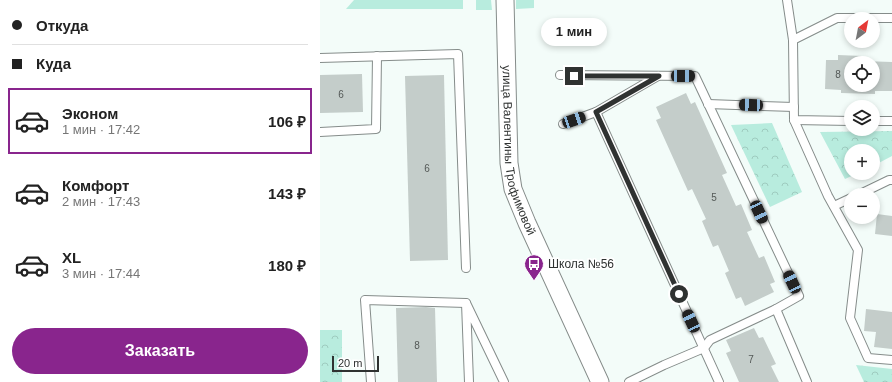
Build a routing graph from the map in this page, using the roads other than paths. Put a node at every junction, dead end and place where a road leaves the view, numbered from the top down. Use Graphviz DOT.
graph roads {
  1 [pos="505,0"];
  2 [pos="787,0"];
  3 [pos="892,18"];
  4 [pos="793,40"];
  5 [pos="377,56"];
  6 [pos="320,58"];
  7 [pos="560,75"];
  8 [pos="659,76"];
  9 [pos="708,104"];
  10 [pos="794,107"];
  11 [pos="596,112"];
  12 [pos="794,120"];
  13 [pos="844,121"];
  14 [pos="880,121"];
  15 [pos="892,121"];
  16 [pos="563,124"];
  17 [pos="320,132"];
  18 [pos="892,180"];
  19 [pos="873,188"];
  20 [pos="844,201"];
  21 [pos="834,206"];
  22 [pos="466,268"];
  23 [pos="466,302"];
  24 [pos="776,309"];
  25 [pos="704,348"];
  26 [pos="892,360"];
  27 [pos="371,382"];
  28 [pos="469,382"];
  29 [pos="504,382"];
  30 [pos="600,382"];
  31 [pos="629,382"];
  32 [pos="719,382"];
  33 [pos="807,382"];
  1 -- 30 [label="street, улица Валентины Трофимовой"];
  2 -- 4 [label="lane"];
  3 -- 4 [label="lane"];
  4 -- 10 [label="lane"];
  5 -- 6 [label="lane"];
  5 -- 17 [label="lane"];
  5 -- 22 [label="lane"];
  7 -- 8 [label="lane"];
  8 -- 9 [label="lane"];
  8 -- 11 [label="lane"];
  9 -- 10 [label="lane"];
  9 -- 24 [label="lane"];
  10 -- 12 [label="lane"];
  11 -- 16 [label="lane"];
  11 -- 25 [label="lane"];
  12 -- 13 [label="lane"];
  12 -- 21 [label="lane"];
  14 -- 15 [label="lane"];
  18 -- 19 [label="lane"];
  20 -- 21 [label="lane"];
  21 -- 26 [label="lane"];
  23 -- 27 [label="lane"];
  23 -- 28 [label="lane"];
  23 -- 29 [label="lane"];
  24 -- 25 [label="lane"];
  24 -- 33 [label="lane"];
  25 -- 31 [label="lane"];
  25 -- 32 [label="lane"];
}
